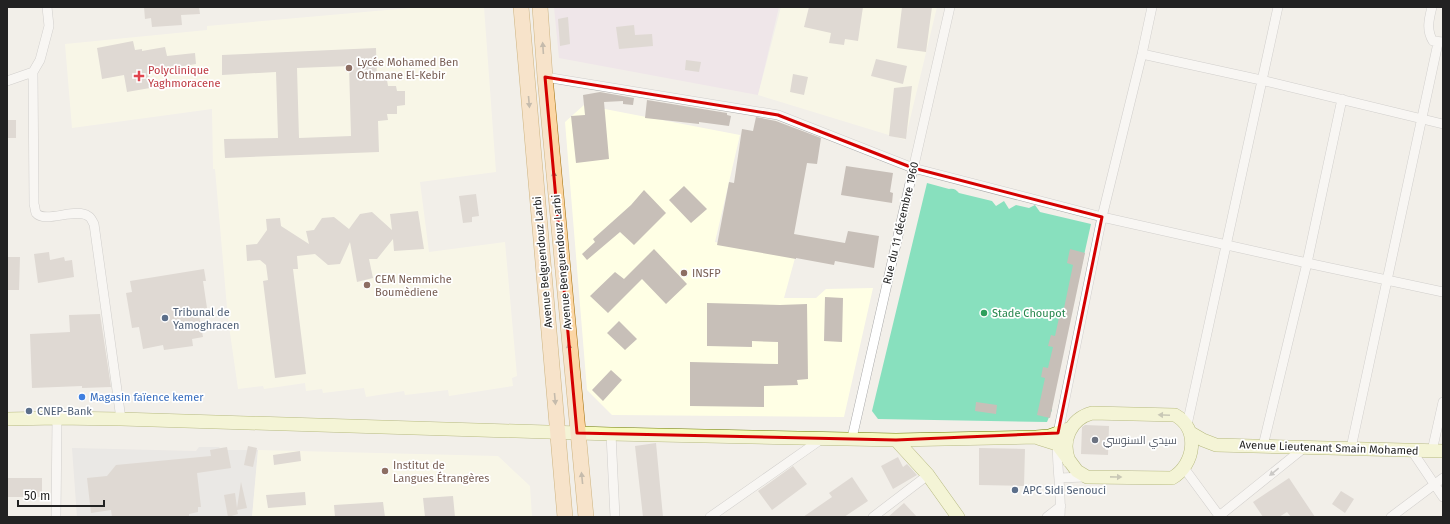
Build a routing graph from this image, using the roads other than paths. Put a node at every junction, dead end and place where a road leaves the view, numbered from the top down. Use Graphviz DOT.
graph roads {
  1 [pos="47,7"];
  2 [pos="521,7"];
  3 [pos="540,7"];
  4 [pos="950,7"];
  5 [pos="1152,7"];
  6 [pos="1278,7"];
  7 [pos="1432,7"];
  8 [pos="1441,42"];
  9 [pos="1142,54"];
  10 [pos="33,72"];
  11 [pos="545,77"];
  12 [pos="1261,80"];
  13 [pos="7,81"];
  14 [pos="1342,99"];
  15 [pos="1422,119"];
  16 [pos="1443,124"];
  17 [pos="913,168"];
  18 [pos="1102,217"];
  19 [pos="1226,244"];
  20 [pos="1307,263"];
  21 [pos="1386,280"];
  22 [pos="1443,292"];
  23 [pos="1443,402"];
  24 [pos="57,418"];
  25 [pos="121,419"];
  26 [pos="7,420"];
  27 [pos="1071,428"];
  28 [pos="1189,429"];
  29 [pos="558,432"];
  30 [pos="578,433"];
  31 [pos="611,434"];
  32 [pos="824,438"];
  33 [pos="852,438"];
  34 [pos="1057,439"];
  35 [pos="896,440"];
  36 [pos="1216,444"];
  37 [pos="1263,446"];
  38 [pos="1304,447"];
  39 [pos="1351,448"];
  40 [pos="1412,450"];
  41 [pos="1437,451"];
  42 [pos="1069,461"];
  43 [pos="1186,464"];
  44 [pos="928,475"];
  45 [pos="1087,476"];
  46 [pos="1059,478"];
  47 [pos="1443,478"];
  48 [pos="1434,485"];
  49 [pos="1443,497"];
  50 [pos="1061,506"];
  51 [pos="56,517"];
  52 [pos="565,517"];
  53 [pos="586,517"];
  54 [pos="615,517"];
  55 [pos="710,517"];
  56 [pos="872,517"];
  57 [pos="958,517"];
  58 [pos="1047,517"];
  59 [pos="1060,517"];
  60 [pos="1219,517"];
  61 [pos="1391,517"];
  1 -- 10 [label="street"];
  2 -- 29 [label="main road, Avenue Belguendouz Larbi, one-way"];
  11 -- 3 [label="main road, Avenue Benguendouz Larbi, one-way"];
  4 -- 17 [label="street, Rue du 11 décembre 1960"];
  5 -- 9 [label="street"];
  6 -- 12 [label="street"];
  7 -- 8 [label="street"];
  8 -- 15 [label="street"];
  9 -- 12 [label="street"];
  9 -- 18 [label="street"];
  10 -- 13 [label="street"];
  10 -- 25 [label="street"];
  11 -- 17 [label="street"];
  30 -- 11 [label="main road, Avenue Benguendouz Larbi, one-way"];
  12 -- 14 [label="street"];
  12 -- 19 [label="street"];
  14 -- 15 [label="street"];
  14 -- 20 [label="street"];
  15 -- 16 [label="street"];
  15 -- 21 [label="street"];
  17 -- 18 [label="street"];
  17 -- 33 [label="street, Rue du 11 décembre 1960"];
  18 -- 19 [label="street"];
  18 -- 34 [label="street"];
  19 -- 20 [label="street"];
  19 -- 28 [label="street"];
  20 -- 21 [label="street"];
  20 -- 37 [label="street"];
  21 -- 22 [label="street"];
  21 -- 39 [label="street"];
  23 -- 41 [label="street"];
  24 -- 25 [label="main road"];
  24 -- 26 [label="main road"];
  24 -- 51 [label="street"];
  25 -- 29 [label="main road"];
  28 -- 27 [label="main road, one-way"];
  27 -- 34 [label="main road"];
  27 -- 42 [label="main road"];
  28 -- 36 [label="main road"];
  28 -- 43 [label="main road"];
  29 -- 30 [label="main road"];
  29 -- 52 [label="main road, Avenue Belguendouz Larbi"];
  30 -- 31 [label="main road"];
  53 -- 30 [label="main road, Avenue Benguendouz Larbi, one-way"];
  31 -- 32 [label="main road"];
  31 -- 54 [label="street"];
  32 -- 33 [label="main road"];
  32 -- 55 [label="street"];
  33 -- 35 [label="main road"];
  34 -- 35 [label="main road"];
  34 -- 42 [label="main road"];
  34 -- 46 [label="street"];
  35 -- 44 [label="main road"];
  36 -- 37 [label="main road, Avenue Lieutenant Smain Mohamed"];
  36 -- 43 [label="main road"];
  37 -- 38 [label="main road, Avenue Lieutenant Smain Mohamed"];
  38 -- 39 [label="main road, Avenue Lieutenant Smain Mohamed"];
  38 -- 60 [label="street, one-way"];
  39 -- 40 [label="main road, Avenue Lieutenant Smain Mohamed"];
  40 -- 41 [label="main road, Avenue Lieutenant Smain Mohamed"];
  40 -- 48 [label="street"];
  42 -- 45 [label="main road"];
  45 -- 43 [label="main road, one-way"];
  43 -- 60 [label="street"];
  44 -- 56 [label="street"];
  44 -- 57 [label="main road"];
  45 -- 46 [label="street"];
  46 -- 50 [label="street"];
  47 -- 48 [label="street"];
  48 -- 49 [label="street"];
  48 -- 61 [label="street"];
  50 -- 58 [label="street"];
  50 -- 59 [label="street"];
}
